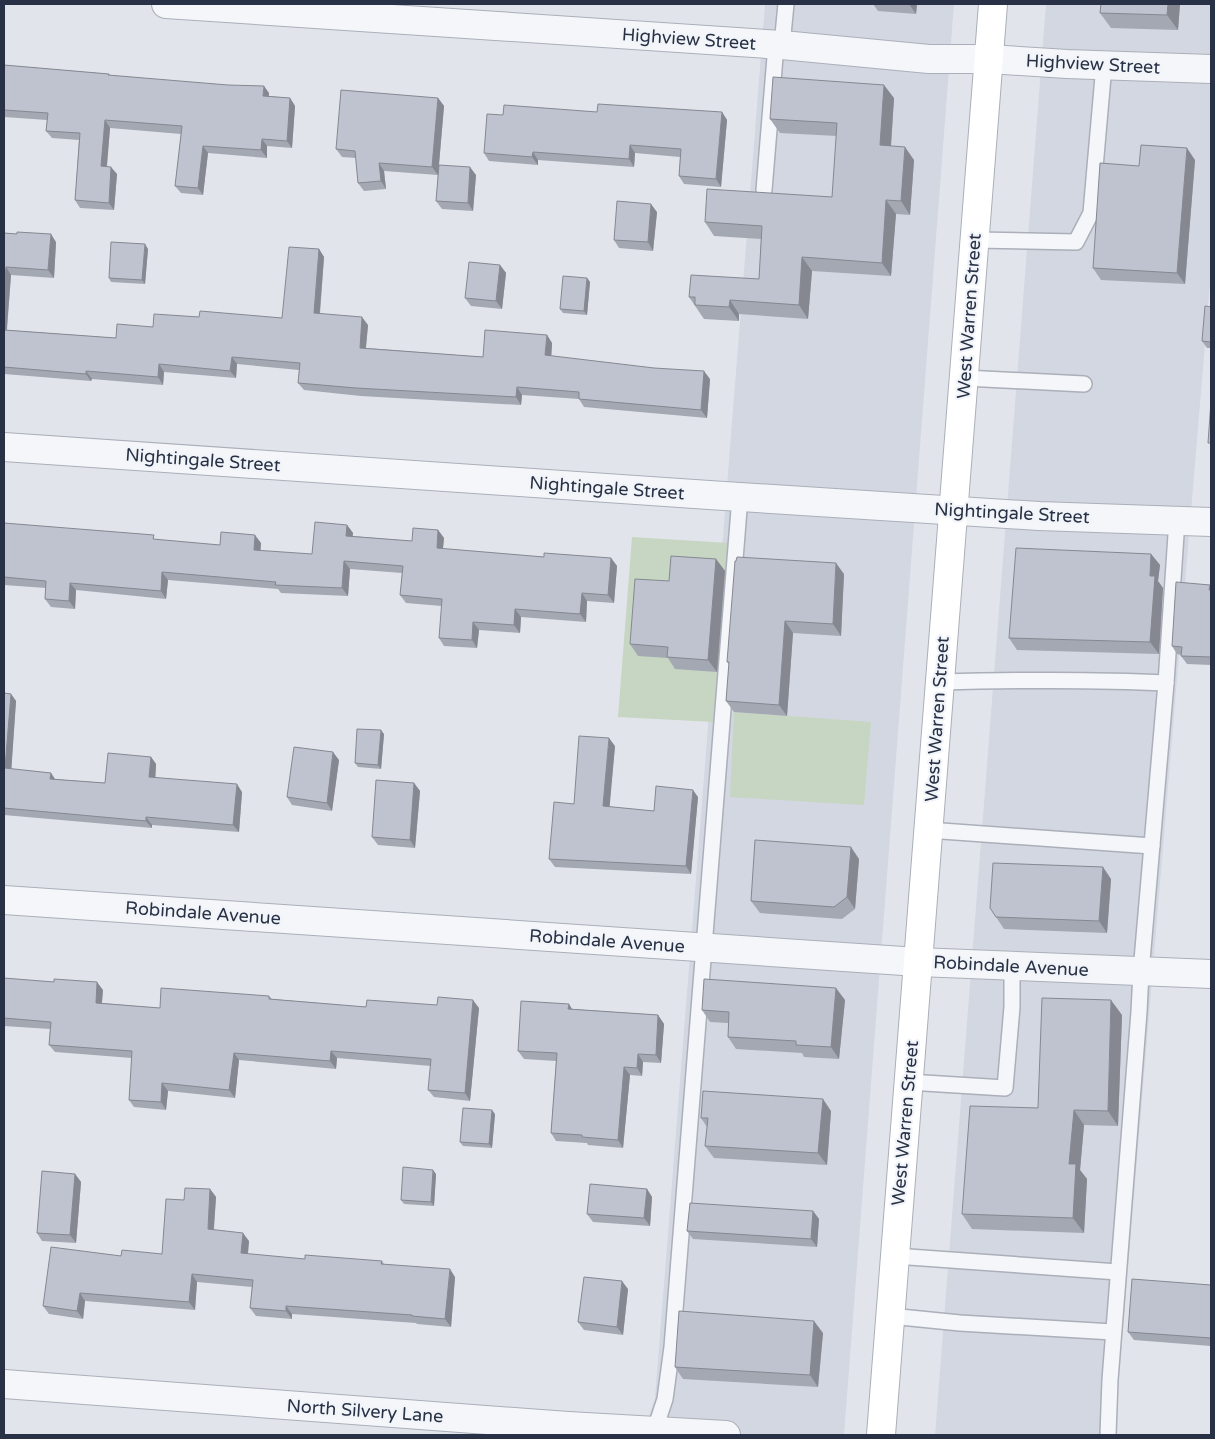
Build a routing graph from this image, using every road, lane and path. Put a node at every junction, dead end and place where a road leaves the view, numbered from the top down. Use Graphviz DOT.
graph roads {
  1 [pos="166,4"];
  2 [pos="786,4"];
  3 [pos="993,4"];
  4 [pos="779,45"];
  5 [pos="989,59"];
  6 [pos="1104,65"];
  7 [pos="1211,69"];
  8 [pos="764,190"];
  9 [pos="975,240"];
  10 [pos="965,378"];
  11 [pos="1084,384"];
  12 [pos="4,447"];
  13 [pos="740,496"];
  14 [pos="953,510"];
  15 [pos="1177,520"];
  16 [pos="1211,522"];
  17 [pos="940,682"];
  18 [pos="1166,683"];
  19 [pos="928,830"];
  20 [pos="1152,846"];
  21 [pos="4,900"];
  22 [pos="705,947"];
  23 [pos="918,962"];
  24 [pos="1012,966"];
  25 [pos="1141,972"];
  26 [pos="1211,974"];
  27 [pos="908,1082"];
  28 [pos="894,1256"];
  29 [pos="1118,1272"];
  30 [pos="890,1316"];
  31 [pos="1113,1332"];
  32 [pos="4,1384"];
  33 [pos="653,1433"];
  34 [pos="726,1435"];
  35 [pos="880,1435"];
  36 [pos="1108,1435"];
  1 -- 4 [label="street, Highview Street"];
  2 -- 4 [label="lane"];
  3 -- 5 [label="main road, West Warren Street"];
  4 -- 5 [label="street, Highview Street"];
  4 -- 8 [label="lane"];
  5 -- 6 [label="street, Highview Street"];
  5 -- 9 [label="main road, West Warren Street"];
  6 -- 7 [label="street, Highview Street"];
  6 -- 9 [label="lane"];
  9 -- 10 [label="main road, West Warren Street"];
  10 -- 11 [label="lane"];
  10 -- 14 [label="main road, West Warren Street"];
  12 -- 13 [label="street, Nightingale Street"];
  13 -- 14 [label="street, Nightingale Street"];
  13 -- 22 [label="lane"];
  14 -- 15 [label="street, Nightingale Street"];
  14 -- 17 [label="main road, West Warren Street"];
  15 -- 16 [label="street, Nightingale Street"];
  15 -- 18 [label="lane"];
  17 -- 18 [label="lane"];
  17 -- 19 [label="main road, West Warren Street"];
  18 -- 20 [label="lane"];
  19 -- 20 [label="lane"];
  19 -- 23 [label="main road, West Warren Street"];
  20 -- 25 [label="lane"];
  21 -- 22 [label="street, Robindale Avenue"];
  22 -- 23 [label="street, Robindale Avenue"];
  22 -- 33 [label="lane"];
  23 -- 24 [label="street, Robindale Avenue"];
  23 -- 27 [label="main road, West Warren Street"];
  24 -- 25 [label="street, Robindale Avenue"];
  24 -- 27 [label="lane"];
  25 -- 26 [label="street, Robindale Avenue"];
  25 -- 29 [label="lane"];
  27 -- 28 [label="main road, West Warren Street"];
  28 -- 29 [label="lane"];
  28 -- 30 [label="main road, West Warren Street"];
  29 -- 31 [label="lane"];
  30 -- 31 [label="lane"];
  30 -- 35 [label="main road, West Warren Street"];
  31 -- 36 [label="lane"];
  32 -- 33 [label="street, North Silvery Lane"];
  33 -- 34 [label="street, North Silvery Lane"];
}
